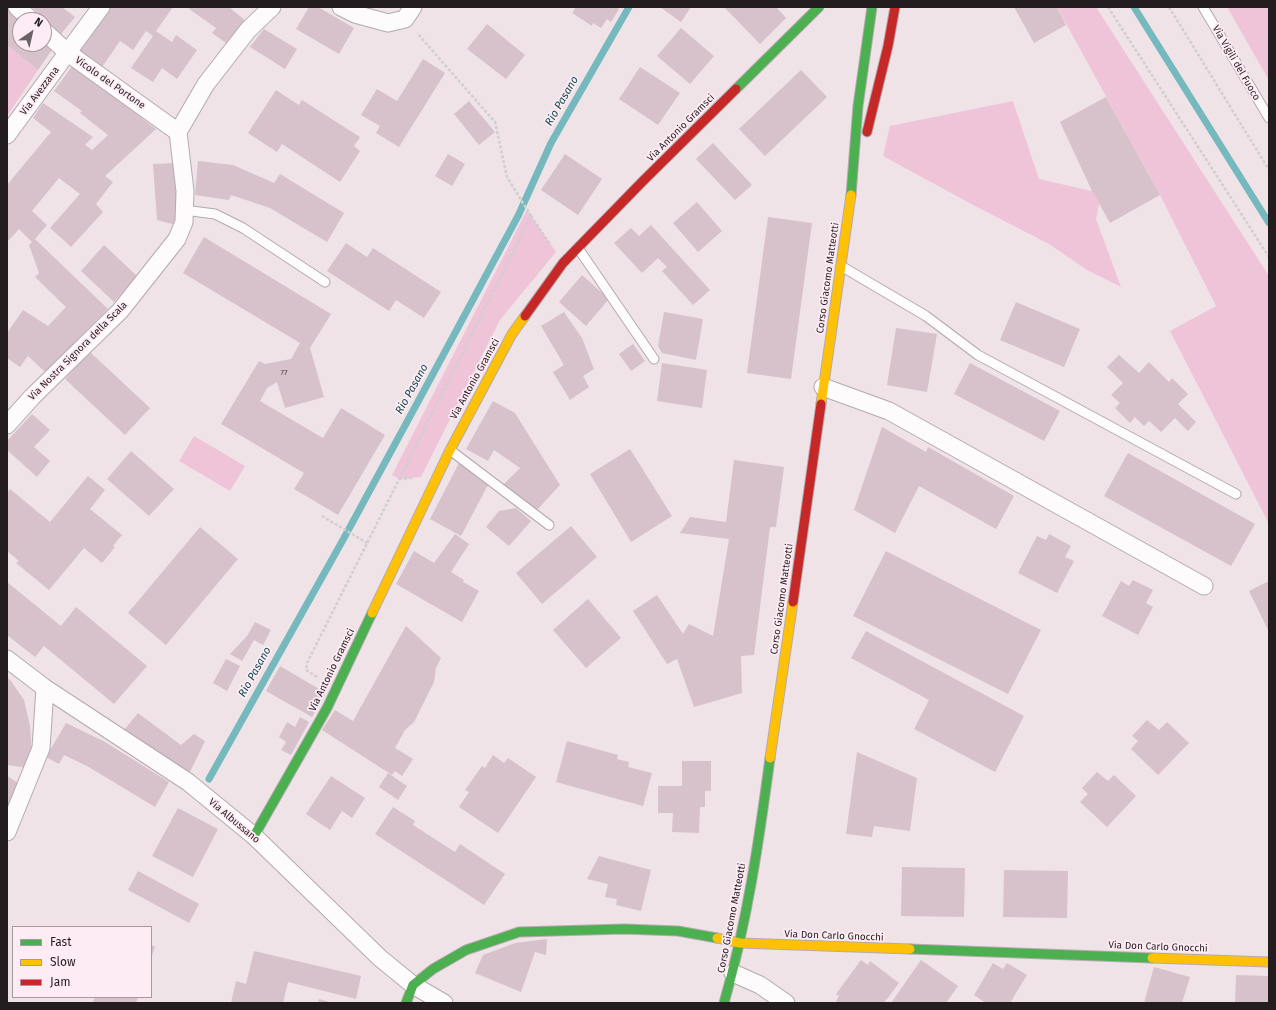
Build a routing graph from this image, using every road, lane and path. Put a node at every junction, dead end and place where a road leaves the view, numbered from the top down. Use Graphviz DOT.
graph roads {
  1 [pos="101,7"];
  2 [pos="272,7"];
  3 [pos="341,7"];
  4 [pos="819,7"];
  5 [pos="872,7"];
  6 [pos="895,7"];
  7 [pos="1108,7"];
  8 [pos="1169,7"];
  9 [pos="1203,7"];
  10 [pos="409,13"];
  11 [pos="52,39"];
  12 [pos="68,53"];
  13 [pos="1269,118"];
  14 [pos="178,132"];
  15 [pos="7,135"];
  16 [pos="1269,170"];
  17 [pos="851,196"];
  18 [pos="184,210"];
  19 [pos="531,216"];
  20 [pos="578,248"];
  21 [pos="1269,257"];
  22 [pos="564,263"];
  23 [pos="841,266"];
  24 [pos="325,282"];
  25 [pos="654,358"];
  26 [pos="823,388"];
  27 [pos="7,425"];
  28 [pos="450,450"];
  29 [pos="1236,494"];
  30 [pos="322,516"];
  31 [pos="549,524"];
  32 [pos="367,543"];
  33 [pos="1204,586"];
  34 [pos="7,659"];
  35 [pos="45,688"];
  36 [pos="336,689"];
  37 [pos="7,832"];
  38 [pos="254,836"];
  39 [pos="740,944"];
  40 [pos="1269,962"];
  41 [pos="733,973"];
  42 [pos="413,985"];
  43 [pos="406,1003"];
  44 [pos="444,1003"];
  45 [pos="724,1003"];
  46 [pos="786,1003"];
  1 -- 12 [label="street, Via Avezzana"];
  2 -- 14 [label="street"];
  3 -- 10 [label="street"];
  4 -- 20 [label="street, Via Antonio Gramsci"];
  5 -- 17 [label="street, Corso Giacomo Matteotti"];
  6 -- 17 [label="street, Corso Giacomo Matteotti"];
  7 -- 21 [label="path"];
  8 -- 16 [label="path"];
  9 -- 13 [label="lane, Via Vigili del Fuoco"];
  10 -- 19 [label="path"];
  11 -- 12 [label="street, Vicolo del Portone"];
  12 -- 14 [label="street, Vicolo del Portone"];
  12 -- 15 [label="street, Via Avezzana"];
  14 -- 18 [label="street, Via Nostra Signora della Scala"];
  17 -- 23 [label="street, Corso Giacomo Matteotti"];
  18 -- 24 [label="lane"];
  18 -- 27 [label="street, Via Nostra Signora della Scala"];
  19 -- 22 [label="path"];
  19 -- 32 [label="path"];
  20 -- 22 [label="street, Via Antonio Gramsci"];
  20 -- 25 [label="lane"];
  22 -- 28 [label="street, Via Antonio Gramsci"];
  23 -- 26 [label="street, Corso Giacomo Matteotti"];
  23 -- 29 [label="lane"];
  26 -- 33 [label="street"];
  26 -- 39 [label="street, Corso Giacomo Matteotti"];
  28 -- 31 [label="lane"];
  28 -- 36 [label="street, Via Antonio Gramsci"];
  30 -- 32 [label="path"];
  32 -- 36 [label="path"];
  34 -- 35 [label="street, Via Albussano"];
  35 -- 37 [label="street"];
  35 -- 38 [label="street, Via Albussano"];
  36 -- 38 [label="street, Via Antonio Gramsci"];
  38 -- 42 [label="street, Via Albussano"];
  39 -- 40 [label="street, Via Don Carlo Gnocchi"];
  39 -- 41 [label="street, Corso Giacomo Matteotti"];
  39 -- 42 [label="street, Via Don Carlo Gnocchi"];
  41 -- 45 [label="street, Corso Giacomo Matteotti"];
  41 -- 46 [label="street"];
  42 -- 43 [label="street"];
  42 -- 44 [label="street, Via Albussano"];
}
